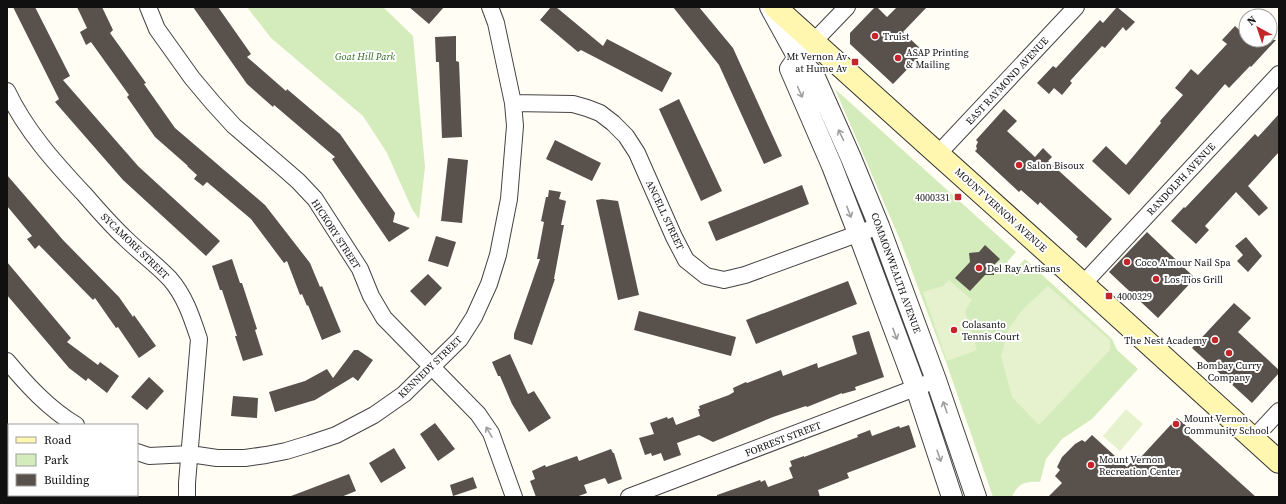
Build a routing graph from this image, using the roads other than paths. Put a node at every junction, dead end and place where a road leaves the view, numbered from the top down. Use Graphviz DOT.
graph roads {
  1 [pos="148,7"];
  2 [pos="490,7"];
  3 [pos="770,7"];
  4 [pos="775,7"];
  5 [pos="847,7"];
  6 [pos="1076,7"];
  7 [pos="814,42"];
  8 [pos="798,58"];
  9 [pos="1279,74"];
  10 [pos="7,91"];
  11 [pos="513,103"];
  12 [pos="938,154"];
  13 [pos="851,158"];
  14 [pos="832,166"];
  15 [pos="879,226"];
  16 [pos="858,235"];
  17 [pos="1083,284"];
  18 [pos="7,361"];
  19 [pos="432,366"];
  20 [pos="936,380"];
  21 [pos="916,388"];
  22 [pos="1279,411"];
  23 [pos="74,424"];
  24 [pos="1253,439"];
  25 [pos="138,452"];
  26 [pos="190,454"];
  27 [pos="1279,462"];
  28 [pos="187,497"];
  29 [pos="514,497"];
  30 [pos="629,497"];
  31 [pos="952,497"];
  32 [pos="976,497"];
  1 -- 19 [label="street, HICKORY STREET"];
  2 -- 11 [label="street, KENNEDY STREET"];
  3 -- 8 [label="street, COMMONWEALTH AVENUE"];
  4 -- 7 [label="main road, MOUNT VERNON AVENUE"];
  5 -- 7 [label="street"];
  6 -- 12 [label="street, EAST RAYMOND AVENUE"];
  7 -- 8 [label="street"];
  7 -- 12 [label="main road, MOUNT VERNON AVENUE"];
  13 -- 8 [label="street, COMMONWEALTH AVENUE, one-way"];
  8 -- 14 [label="street, one-way"];
  9 -- 17 [label="street, RANDOLPH AVENUE"];
  10 -- 26 [label="street, SYCAMORE STREET"];
  11 -- 16 [label="street, ANCELL STREET"];
  11 -- 19 [label="street, KENNEDY STREET"];
  12 -- 17 [label="main road, MOUNT VERNON AVENUE"];
  13 -- 14 [label="street"];
  13 -- 15 [label="street, COMMONWEALTH AVENUE"];
  14 -- 16 [label="street, one-way"];
  15 -- 16 [label="street, ANCELL STREET"];
  15 -- 20 [label="street, COMMONWEALTH AVENUE"];
  16 -- 21 [label="street, one-way"];
  17 -- 24 [label="main road, MOUNT VERNON AVENUE"];
  18 -- 23 [label="street"];
  19 -- 26 [label="street, KENNEDY STREET"];
  29 -- 19 [label="street, HICKORY STREET, one-way"];
  20 -- 21 [label="street, FORREST STREET"];
  32 -- 20 [label="street, COMMONWEALTH AVENUE, one-way"];
  21 -- 30 [label="street, FORREST STREET"];
  21 -- 31 [label="street, one-way"];
  22 -- 24 [label="street"];
  24 -- 27 [label="main road, MOUNT VERNON AVENUE"];
  25 -- 26 [label="street, KENNEDY STREET"];
  26 -- 28 [label="street, SYCAMORE STREET"];
}
